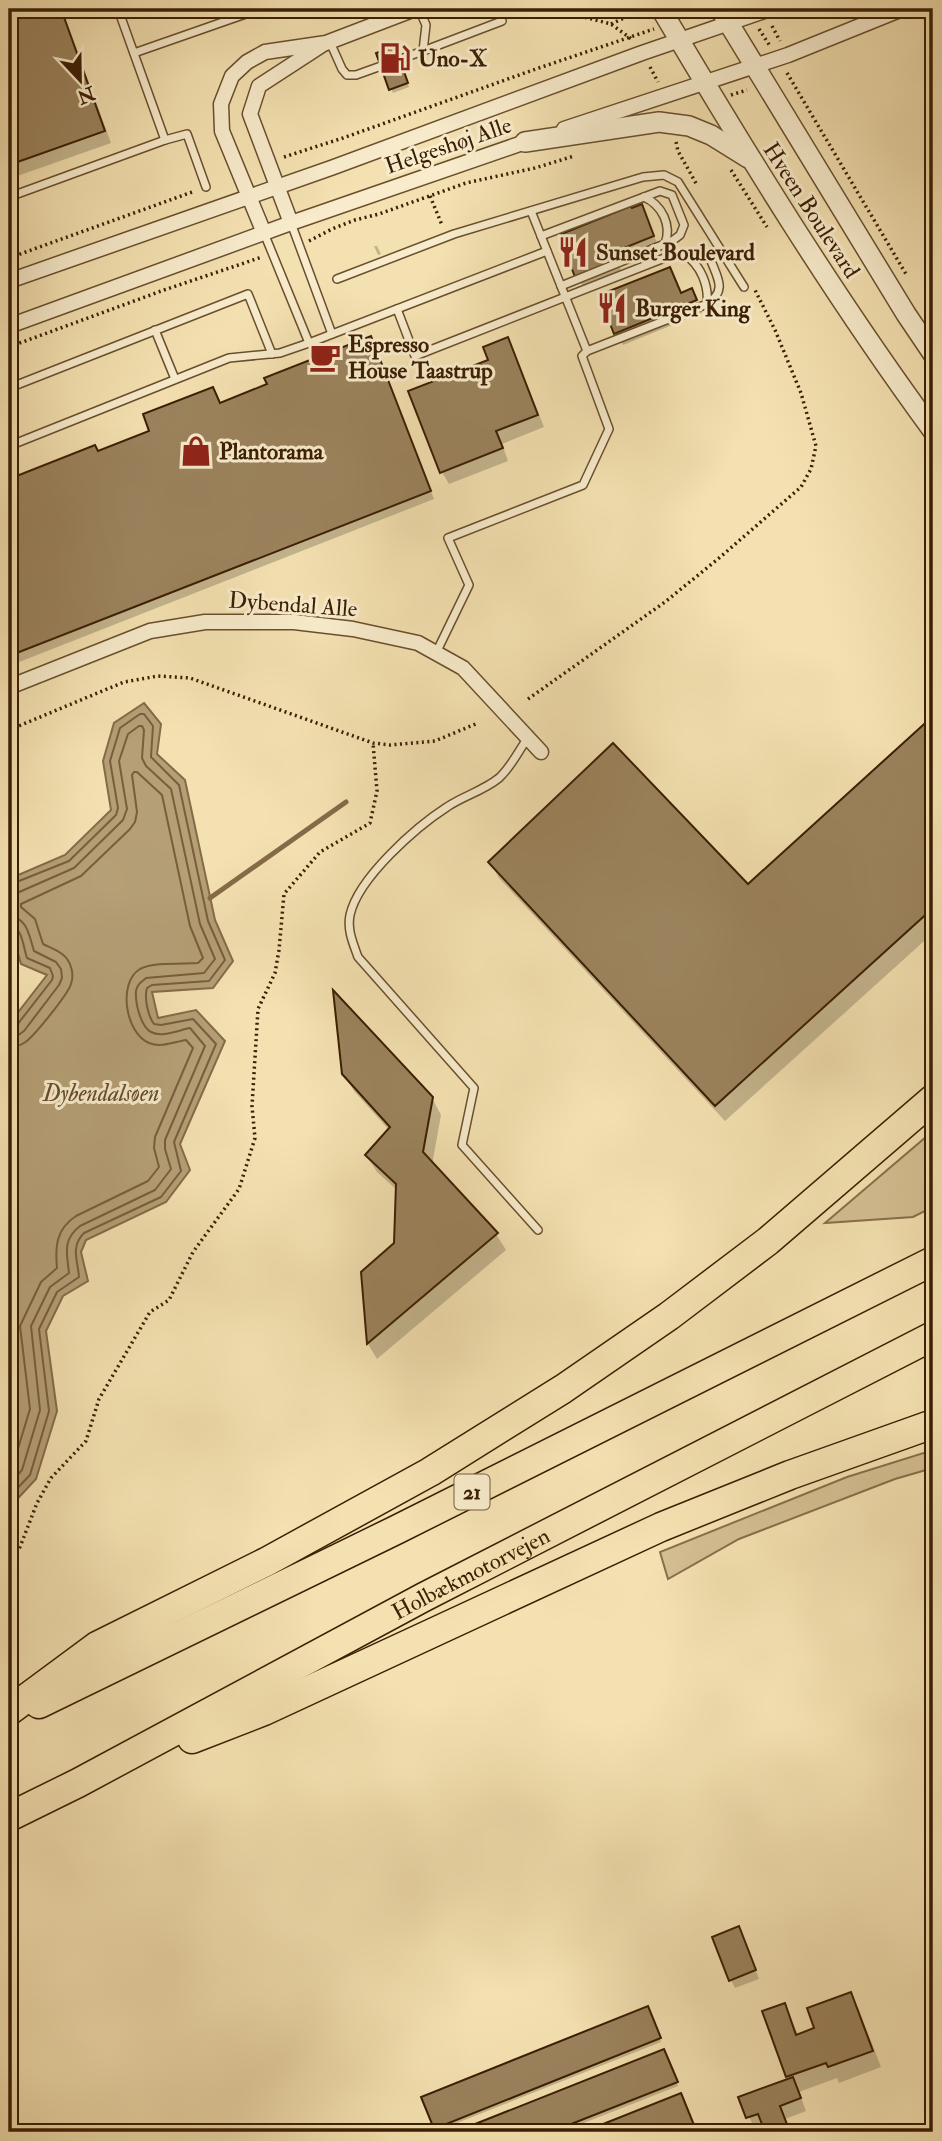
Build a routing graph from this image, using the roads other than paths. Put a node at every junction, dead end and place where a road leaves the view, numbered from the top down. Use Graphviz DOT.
graph roads {
  1 [pos="118,9"];
  2 [pos="260,9"];
  3 [pos="417,9"];
  4 [pos="902,9"];
  5 [pos="762,12"];
  6 [pos="724,16"];
  7 [pos="502,21"];
  8 [pos="670,25"];
  9 [pos="328,42"];
  10 [pos="423,51"];
  11 [pos="134,53"];
  12 [pos="755,66"];
  13 [pos="705,83"];
  14 [pos="165,141"];
  15 [pos="525,142"];
  16 [pos="750,159"];
  17 [pos="277,186"];
  18 [pos="206,187"];
  19 [pos="9,197"];
  20 [pos="248,197"];
  21 [pos="644,197"];
  22 [pos="531,211"];
  23 [pos="291,223"];
  24 [pos="264,233"];
  25 [pos="541,236"];
  26 [pos="665,244"];
  27 [pos="547,251"];
  28 [pos="685,255"];
  29 [pos="337,279"];
  30 [pos="9,281"];
  31 [pos="747,284"];
  32 [pos="561,286"];
  33 [pos="565,298"];
  34 [pos="707,304"];
  35 [pos="397,309"];
  36 [pos="9,326"];
  37 [pos="155,330"];
  38 [pos="332,334"];
  39 [pos="309,343"];
  40 [pos="587,351"];
  41 [pos="272,354"];
  42 [pos="933,354"];
  43 [pos="175,379"];
  44 [pos="9,388"];
  45 [pos="933,431"];
  46 [pos="9,446"];
  47 [pos="436,653"];
  48 [pos="9,687"];
  49 [pos="528,738"];
  50 [pos="541,752"];
  51 [pos="933,1099"];
  52 [pos="538,1230"];
  53 [pos="933,1261"];
  54 [pos="933,1336"];
  55 [pos="933,1424"];
  56 [pos="9,1711"];
  57 [pos="9,1718"];
  58 [pos="78,1783"];
  59 [pos="9,1817"];
  1 -- 11 [label="lane"];
  2 -- 11 [label="lane"];
  3 -- 9 [label="street"];
  3 -- 10 [label="lane"];
  4 -- 12 [label="street, Helgeshøj Alle"];
  5 -- 6 [label="street, Helgeshøj Alle"];
  6 -- 8 [label="street, Helgeshøj Alle"];
  6 -- 12 [label="street, Hveen Boulevard"];
  7 -- 10 [label="lane"];
  8 -- 13 [label="street, Hveen Boulevard"];
  8 -- 17 [label="street, Helgeshøj Alle"];
  9 -- 10 [label="lane"];
  9 -- 17 [label="street"];
  9 -- 20 [label="street"];
  11 -- 14 [label="lane"];
  12 -- 13 [label="street, Helgeshøj Alle"];
  12 -- 42 [label="street, Hveen Boulevard"];
  13 -- 15 [label="street, Helgeshøj Alle"];
  13 -- 16 [label="street, Hveen Boulevard"];
  14 -- 18 [label="lane"];
  14 -- 19 [label="lane"];
  15 -- 16 [label="street"];
  15 -- 23 [label="street, Helgeshøj Alle"];
  16 -- 45 [label="street, Hveen Boulevard"];
  17 -- 20 [label="street, Helgeshøj Alle"];
  17 -- 23 [label="street"];
  20 -- 24 [label="street"];
  20 -- 30 [label="street, Helgeshøj Alle"];
  21 -- 25 [label="lane"];
  21 -- 26 [label="lane"];
  21 -- 26 [label="lane"];
  22 -- 25 [label="lane"];
  22 -- 29 [label="lane"];
  22 -- 31 [label="lane"];
  23 -- 24 [label="street, Helgeshøj Alle"];
  23 -- 38 [label="lane"];
  24 -- 36 [label="street, Helgeshøj Alle"];
  24 -- 39 [label="lane"];
  25 -- 27 [label="lane"];
  26 -- 32 [label="lane"];
  27 -- 32 [label="lane"];
  27 -- 35 [label="lane"];
  28 -- 33 [label="lane"];
  28 -- 34 [label="lane"];
  28 -- 34 [label="lane"];
  32 -- 33 [label="lane"];
  33 -- 35 [label="lane"];
  33 -- 40 [label="lane"];
  34 -- 40 [label="lane"];
  35 -- 38 [label="lane"];
  37 -- 41 [label="lane"];
  37 -- 43 [label="lane"];
  37 -- 44 [label="lane"];
  38 -- 39 [label="lane"];
  39 -- 41 [label="lane"];
  40 -- 47 [label="lane"];
  41 -- 43 [label="lane"];
  43 -- 46 [label="lane"];
  47 -- 48 [label="street, Dybendal Alle"];
  47 -- 49 [label="street, Dybendal Alle"];
  49 -- 50 [label="street, Dybendal Alle"];
  49 -- 52 [label="lane"];
  51 -- 56 [label="highway"];
  53 -- 57 [label="highway, 21"];
  54 -- 58 [label="highway, Holbækmotorvejen"];
  55 -- 58 [label="highway"];
  58 -- 59 [label="highway, Holbækmotorvejen"];
}
